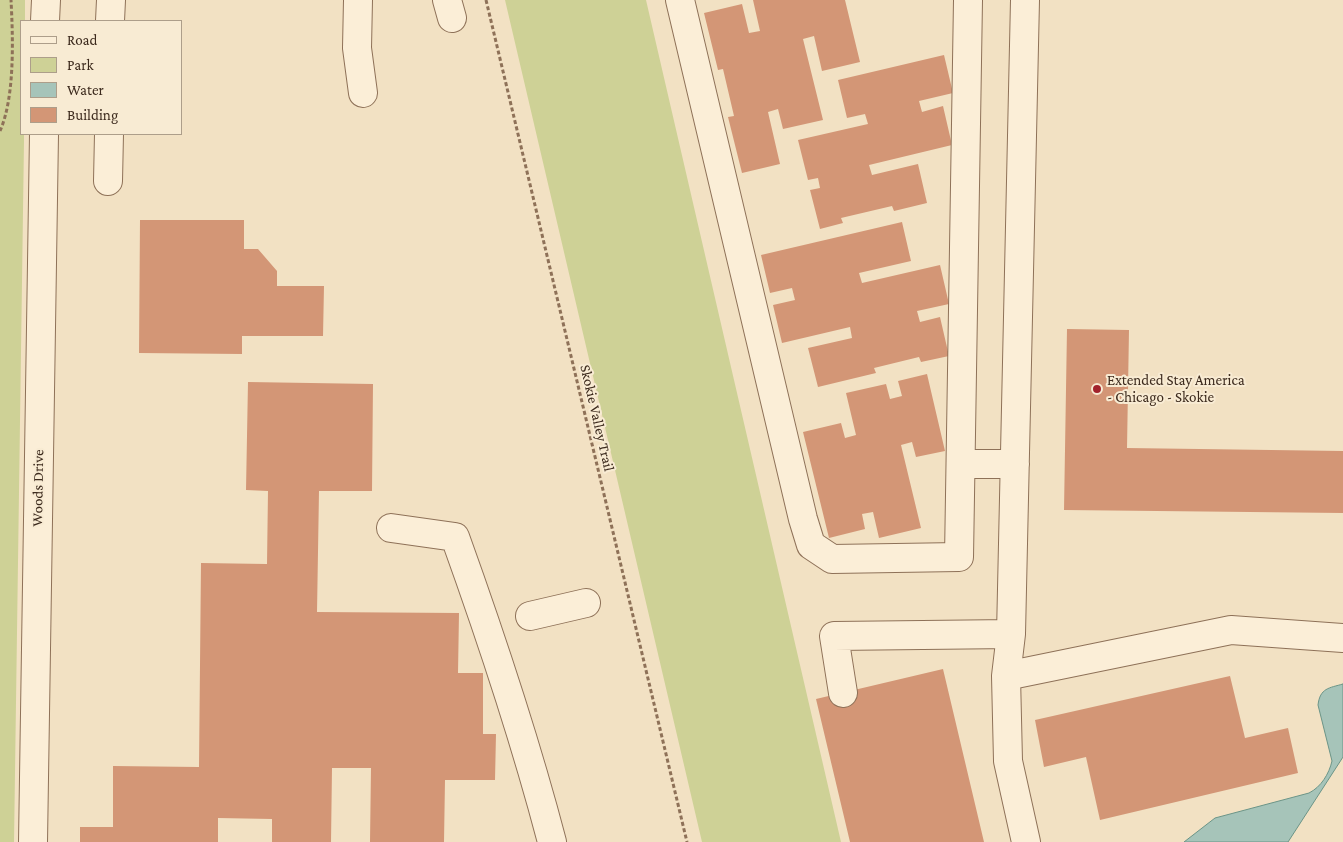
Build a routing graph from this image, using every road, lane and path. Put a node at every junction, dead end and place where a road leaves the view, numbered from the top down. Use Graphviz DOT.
graph roads {
  1 [pos="11,0"];
  2 [pos="46,0"];
  3 [pos="111,0"];
  4 [pos="358,0"];
  5 [pos="486,0"];
  6 [pos="680,0"];
  7 [pos="968,0"];
  8 [pos="1025,0"];
  9 [pos="45,20"];
  10 [pos="110,20"];
  11 [pos="363,93"];
  12 [pos="0,131"];
  13 [pos="44,135"];
  14 [pos="109,135"];
  15 [pos="108,181"];
  16 [pos="961,464"];
  17 [pos="1014,464"];
  18 [pos="392,528"];
  19 [pos="586,603"];
  20 [pos="530,616"];
  21 [pos="1011,634"];
  22 [pos="1343,638"];
  23 [pos="1006,676"];
  24 [pos="843,693"];
  25 [pos="33,842"];
  26 [pos="552,842"];
  27 [pos="687,842"];
  28 [pos="1026,842"];
  1 -- 12 [label="path"];
  2 -- 9 [label="street"];
  3 -- 10 [label="street"];
  4 -- 11 [label="street"];
  5 -- 27 [label="path, Skokie Valley Trail"];
  6 -- 16 [label="street"];
  7 -- 16 [label="street"];
  8 -- 17 [label="street"];
  13 -- 25 [label="street, Woods Drive"];
  14 -- 15 [label="street"];
  16 -- 17 [label="street"];
  17 -- 21 [label="street"];
  18 -- 26 [label="street"];
  19 -- 20 [label="street"];
  21 -- 23 [label="street"];
  21 -- 24 [label="street"];
  22 -- 23 [label="street"];
  23 -- 28 [label="street"];
}
